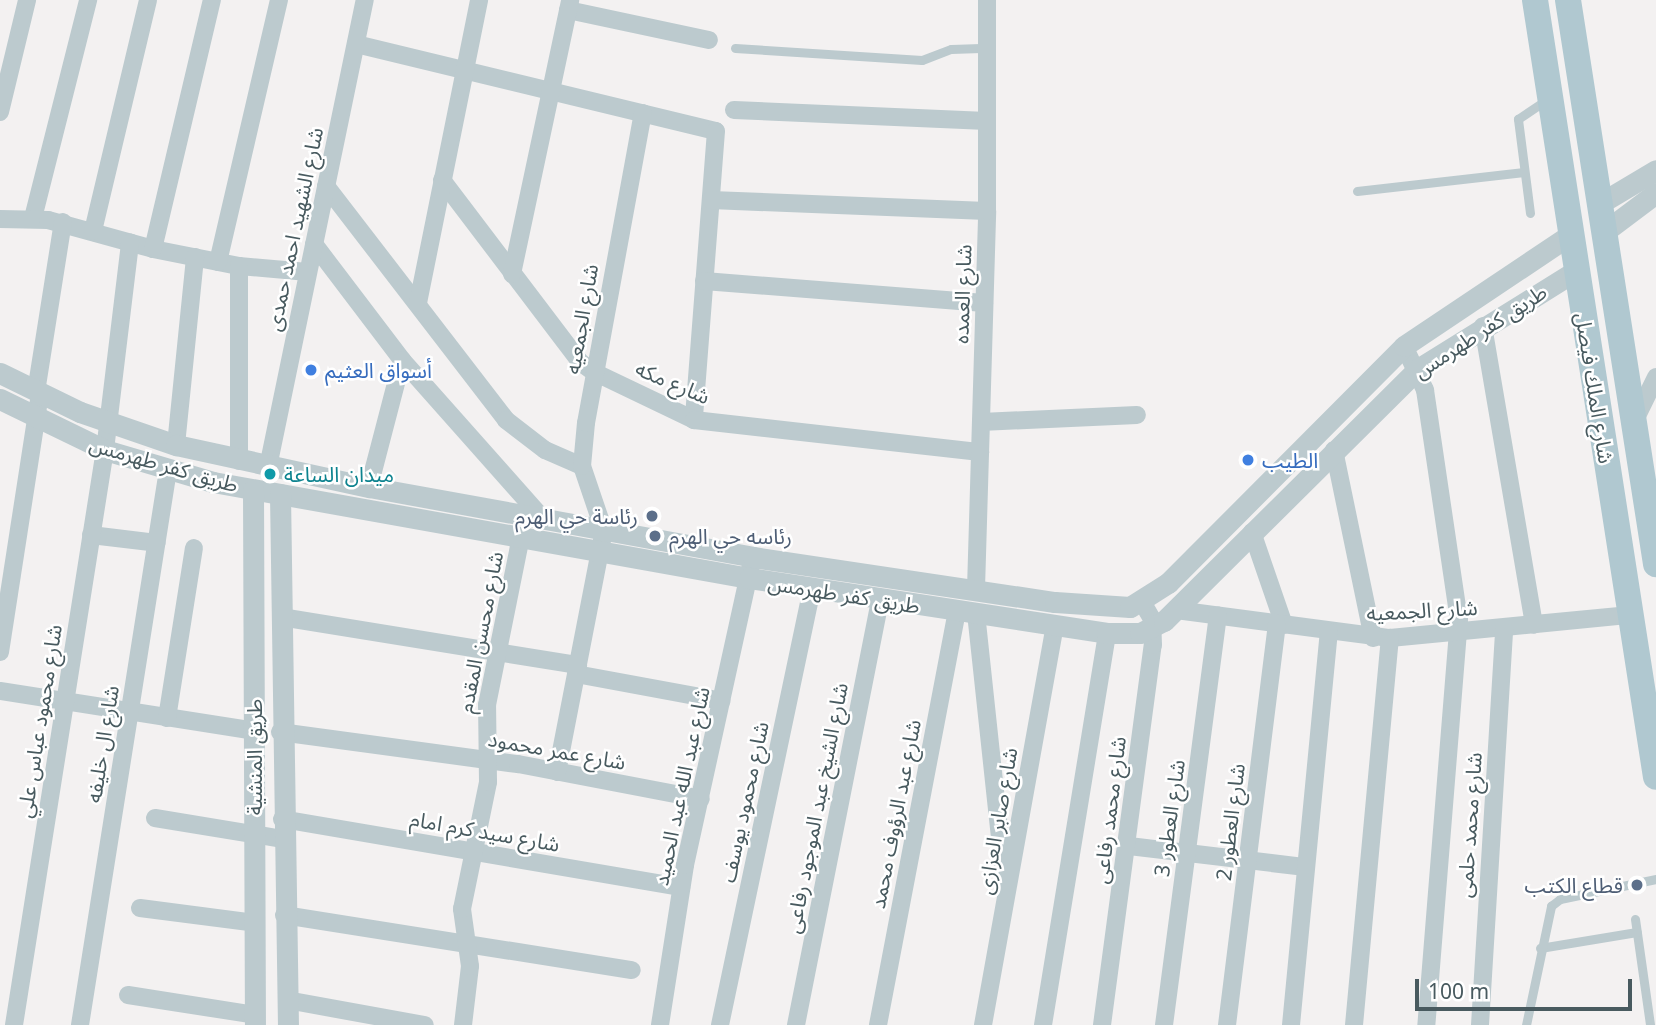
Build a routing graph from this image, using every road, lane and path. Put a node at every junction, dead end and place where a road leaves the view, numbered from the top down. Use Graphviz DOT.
graph roads {
  1 [pos="27,0"];
  2 [pos="88,0"];
  3 [pos="148,0"];
  4 [pos="212,0"];
  5 [pos="279,0"];
  6 [pos="365,0"];
  7 [pos="479,0"];
  8 [pos="986,0"];
  9 [pos="1535,0"];
  10 [pos="1568,0"];
  11 [pos="569,5"];
  12 [pos="709,40"];
  13 [pos="356,44"];
  14 [pos="735,48"];
  15 [pos="988,48"];
  16 [pos="464,71"];
  17 [pos="551,92"];
  18 [pos="1550,98"];
  19 [pos="734,110"];
  20 [pos="0,112"];
  21 [pos="643,113"];
  22 [pos="987,121"];
  23 [pos="1656,170"];
  24 [pos="1524,172"];
  25 [pos="442,180"];
  26 [pos="326,186"];
  27 [pos="1357,191"];
  28 [pos="1656,193"];
  29 [pos="710,200"];
  30 [pos="1599,204"];
  31 [pos="987,211"];
  32 [pos="1530,214"];
  33 [pos="33,218"];
  34 [pos="0,219"];
  35 [pos="64,222"];
  36 [pos="93,231"];
  37 [pos="1604,232"];
  38 [pos="1570,235"];
  39 [pos="130,242"];
  40 [pos="314,243"];
  41 [pos="153,249"];
  42 [pos="195,257"];
  43 [pos="218,262"];
  44 [pos="239,266"];
  45 [pos="1577,270"];
  46 [pos="308,272"];
  47 [pos="512,274"];
  48 [pos="705,281"];
  49 [pos="418,303"];
  50 [pos="984,303"];
  51 [pos="1483,326"];
  52 [pos="1404,346"];
  53 [pos="401,360"];
  54 [pos="1418,369"];
  55 [pos="594,372"];
  56 [pos="0,373"];
  57 [pos="1656,377"];
  58 [pos="38,393"];
  59 [pos="0,399"];
  60 [pos="1136,415"];
  61 [pos="36,419"];
  62 [pos="694,420"];
  63 [pos="981,422"];
  64 [pos="1634,422"];
  65 [pos="109,423"];
  66 [pos="177,445"];
  67 [pos="105,450"];
  68 [pos="1334,450"];
  69 [pos="980,452"];
  70 [pos="239,461"];
  71 [pos="582,466"];
  72 [pos="268,467"];
  73 [pos="168,470"];
  74 [pos="369,487"];
  75 [pos="253,490"];
  76 [pos="280,494"];
  77 [pos="544,520"];
  78 [pos="1252,532"];
  79 [pos="91,535"];
  80 [pos="521,537"];
  81 [pos="602,541"];
  82 [pos="157,543"];
  83 [pos="194,548"];
  84 [pos="753,557"];
  85 [pos="1656,564"];
  86 [pos="749,579"];
  87 [pos="812,589"];
  88 [pos="976,589"];
  89 [pos="880,599"];
  90 [pos="1142,602"];
  91 [pos="1176,610"];
  92 [pos="967,612"];
  93 [pos="1630,615"];
  94 [pos="1218,616"];
  95 [pos="281,617"];
  96 [pos="1055,625"];
  97 [pos="1281,625"];
  98 [pos="1534,625"];
  99 [pos="1153,628"];
  100 [pos="1504,628"];
  101 [pos="1329,632"];
  102 [pos="1107,633"];
  103 [pos="1459,633"];
  104 [pos="1381,638"];
  105 [pos="0,652"];
  106 [pos="498,652"];
  107 [pos="577,670"];
  108 [pos="0,691"];
  109 [pos="722,701"];
  110 [pos="65,703"];
  111 [pos="130,713"];
  112 [pos="166,718"];
  113 [pos="254,731"];
  114 [pos="280,732"];
  115 [pos="489,761"];
  116 [pos="557,772"];
  117 [pos="1656,777"];
  118 [pos="701,799"];
  119 [pos="155,818"];
  120 [pos="282,829"];
  121 [pos="254,834"];
  122 [pos="1129,846"];
  123 [pos="474,852"];
  124 [pos="1187,853"];
  125 [pos="1248,860"];
  126 [pos="1307,867"];
  127 [pos="1656,879"];
  128 [pos="681,887"];
  129 [pos="1006,895"];
  130 [pos="140,908"];
  131 [pos="284,915"];
  132 [pos="1634,919"];
  133 [pos="255,923"];
  134 [pos="1637,932"];
  135 [pos="465,941"];
  136 [pos="1540,948"];
  137 [pos="632,970"];
  138 [pos="128,995"];
  139 [pos="287,1000"];
  140 [pos="255,1020"];
  141 [pos="982,1020"];
  142 [pos="15,1025"];
  143 [pos="80,1025"];
  144 [pos="288,1025"];
  145 [pos="425,1025"];
  146 [pos="463,1025"];
  147 [pos="660,1025"];
  148 [pos="720,1025"];
  149 [pos="796,1025"];
  150 [pos="878,1025"];
  151 [pos="1043,1025"];
  152 [pos="1102,1025"];
  153 [pos="1164,1025"];
  154 [pos="1227,1025"];
  155 [pos="1291,1025"];
  156 [pos="1354,1025"];
  157 [pos="1426,1025"];
  158 [pos="1480,1025"];
  159 [pos="1527,1025"];
  160 [pos="1650,1025"];
  1 -- 20 [label="street"];
  2 -- 33 [label="street"];
  3 -- 36 [label="street"];
  4 -- 41 [label="street"];
  5 -- 43 [label="street"];
  6 -- 13 [label="street, شارع الشهيد احمد حمدى"];
  7 -- 16 [label="street"];
  8 -- 15 [label="street, شارع العمده"];
  9 -- 18 [label="main road, شارع الملك فيصل"];
  10 -- 30 [label="main road, شارع الملك فيصل"];
  11 -- 12 [label="street"];
  11 -- 17 [label="street"];
  13 -- 16 [label="street"];
  13 -- 26 [label="street, شارع الشهيد احمد حمدى"];
  14 -- 15 [label="lane"];
  15 -- 22 [label="street, شارع العمده"];
  16 -- 17 [label="street"];
  16 -- 25 [label="street"];
  17 -- 21 [label="street"];
  17 -- 47 [label="street"];
  18 -- 24 [label="lane"];
  18 -- 38 [label="main road, شارع الملك فيصل"];
  19 -- 22 [label="street"];
  21 -- 29 [label="street"];
  21 -- 55 [label="street, شارع الجمعيه"];
  22 -- 31 [label="street, شارع العمده"];
  23 -- 30 [label="street"];
  24 -- 27 [label="lane"];
  24 -- 32 [label="lane"];
  25 -- 47 [label="street, شارع مكه"];
  25 -- 49 [label="street"];
  26 -- 40 [label="street, شارع الشهيد احمد حمدى"];
  26 -- 49 [label="street"];
  28 -- 37 [label="street"];
  29 -- 31 [label="street"];
  29 -- 48 [label="street"];
  30 -- 37 [label="main road, شارع الملك فيصل"];
  31 -- 50 [label="street, شارع العمده"];
  33 -- 34 [label="street"];
  33 -- 35 [label="street"];
  35 -- 36 [label="street"];
  35 -- 58 [label="street"];
  36 -- 39 [label="street"];
  37 -- 64 [label="main road, شارع الملك فيصل"];
  38 -- 45 [label="main road, شارع الملك فيصل"];
  38 -- 52 [label="street, طريق كفر طهرمس"];
  39 -- 41 [label="street"];
  39 -- 65 [label="street, شارع محمود عباس علي"];
  40 -- 46 [label="street, شارع الشهيد احمد حمدى"];
  40 -- 53 [label="street"];
  41 -- 42 [label="street"];
  42 -- 43 [label="street"];
  42 -- 66 [label="street"];
  43 -- 44 [label="street"];
  44 -- 46 [label="street"];
  44 -- 70 [label="street"];
  45 -- 51 [label="street, طريق كفر طهرمس"];
  45 -- 93 [label="main road, شارع الملك فيصل"];
  46 -- 72 [label="street, شارع الشهيد احمد حمدى"];
  47 -- 55 [label="street, شارع مكه"];
  48 -- 50 [label="street"];
  48 -- 62 [label="street"];
  49 -- 71 [label="street"];
  50 -- 63 [label="street, شارع العمده"];
  51 -- 54 [label="street, طريق كفر طهرمس"];
  51 -- 98 [label="street"];
  52 -- 54 [label="street"];
  52 -- 90 [label="street, طريق كفر طهرمس"];
  53 -- 74 [label="street"];
  53 -- 77 [label="street"];
  54 -- 68 [label="street, طريق كفر طهرمس"];
  54 -- 103 [label="street"];
  55 -- 62 [label="street, شارع مكه"];
  55 -- 71 [label="street, شارع الجمعيه"];
  56 -- 58 [label="street, طريق كفر طهرمس"];
  57 -- 64 [label="street"];
  58 -- 61 [label="street"];
  58 -- 65 [label="street, طريق كفر طهرمس"];
  59 -- 61 [label="street, طريق كفر طهرمس"];
  60 -- 63 [label="street"];
  61 -- 67 [label="street, طريق كفر طهرمس"];
  61 -- 105 [label="street"];
  62 -- 69 [label="street, شارع مكه"];
  63 -- 69 [label="street, شارع العمده"];
  64 -- 85 [label="main road, شارع الملك فيصل"];
  65 -- 66 [label="street, طريق كفر طهرمس"];
  65 -- 67 [label="street, شارع محمود عباس علي"];
  66 -- 70 [label="street, طريق كفر طهرمس"];
  67 -- 73 [label="street, طريق كفر طهرمس"];
  67 -- 79 [label="street, شارع محمود عباس علي"];
  68 -- 78 [label="street, طريق كفر طهرمس"];
  68 -- 104 [label="street"];
  69 -- 88 [label="street, شارع العمده"];
  70 -- 72 [label="street, طريق كفر طهرمس"];
  71 -- 81 [label="street, شارع الجمعيه"];
  72 -- 74 [label="street, طريق كفر طهرمس"];
  73 -- 75 [label="street, طريق كفر طهرمس"];
  73 -- 82 [label="street, شارع ال خليفه"];
  74 -- 77 [label="street, طريق كفر طهرمس"];
  75 -- 76 [label="street, طريق كفر طهرمس"];
  75 -- 113 [label="street, طريق المنشية"];
  76 -- 80 [label="street, طريق كفر طهرمس"];
  76 -- 95 [label="street, طريق المنشية"];
  77 -- 81 [label="street, طريق كفر طهرمس"];
  78 -- 91 [label="street, طريق كفر طهرمس"];
  78 -- 97 [label="street, شارع العطور 2"];
  79 -- 82 [label="street"];
  79 -- 110 [label="street, شارع محمود عباس علي"];
  80 -- 81 [label="street, طريق كفر طهرمس"];
  80 -- 106 [label="street, شارع محسن المقدم"];
  81 -- 84 [label="street, طريق كفر طهرمس"];
  81 -- 86 [label="street, طريق كفر طهرمس"];
  81 -- 107 [label="street"];
  82 -- 111 [label="street, شارع ال خليفه"];
  83 -- 112 [label="street"];
  84 -- 86 [label="street, شارع عبد الله عبد الحميد"];
  84 -- 88 [label="street, طريق كفر طهرمس"];
  86 -- 87 [label="street, طريق كفر طهرمس"];
  86 -- 109 [label="street, شارع عبد الله عبد الحميد"];
  87 -- 89 [label="street, طريق كفر طهرمس"];
  87 -- 148 [label="street, شارع محمود يوسف"];
  88 -- 90 [label="street, طريق كفر طهرمس"];
  89 -- 92 [label="street, طريق كفر طهرمس"];
  89 -- 149 [label="street, شارع الشيخ عبد الموجود رفاعى"];
  90 -- 99 [label="street, شارع محمد رفاعى"];
  91 -- 94 [label="street, شارع الجمعيه"];
  91 -- 99 [label="street, طريق كفر طهرمس"];
  92 -- 96 [label="street, طريق كفر طهرمس"];
  92 -- 129 [label="street"];
  92 -- 150 [label="street, شارع عبد الرؤوف محمد"];
  93 -- 98 [label="street, شارع الجمعيه"];
  93 -- 117 [label="main road, شارع الملك فيصل"];
  94 -- 97 [label="street, شارع الجمعيه"];
  94 -- 124 [label="street, شارع العطور 3"];
  95 -- 106 [label="street"];
  95 -- 114 [label="street, طريق المنشية"];
  96 -- 102 [label="street, طريق كفر طهرمس"];
  96 -- 129 [label="street, شارع صابر العزازى"];
  97 -- 101 [label="street, شارع الجمعيه"];
  97 -- 125 [label="street, شارع العطور 2"];
  98 -- 100 [label="street, شارع الجمعيه"];
  99 -- 102 [label="street, طريق كفر طهرمس"];
  99 -- 122 [label="street, شارع محمد رفاعى"];
  100 -- 103 [label="street, شارع الجمعيه"];
  100 -- 158 [label="street, شارع محمد حلمى"];
  101 -- 104 [label="street, شارع الجمعيه"];
  101 -- 126 [label="street"];
  102 -- 151 [label="street"];
  103 -- 104 [label="street, شارع الجمعيه"];
  103 -- 157 [label="street"];
  104 -- 156 [label="street"];
  106 -- 107 [label="street"];
  106 -- 115 [label="street, شارع محسن المقدم"];
  107 -- 109 [label="street"];
  107 -- 116 [label="street"];
  108 -- 110 [label="street"];
  109 -- 118 [label="street, شارع عبد الله عبد الحميد"];
  110 -- 111 [label="street"];
  110 -- 142 [label="street, شارع محمود عباس علي"];
  111 -- 112 [label="street"];
  111 -- 143 [label="street, شارع ال خليفه"];
  112 -- 113 [label="street"];
  113 -- 121 [label="street, طريق المنشية"];
  114 -- 115 [label="street, شارع عمر محمود"];
  114 -- 120 [label="street, طريق المنشية"];
  115 -- 116 [label="street, شارع عمر محمود"];
  115 -- 123 [label="street, شارع محسن المقدم"];
  116 -- 118 [label="street, شارع عمر محمود"];
  118 -- 128 [label="street, شارع عبد الله عبد الحميد"];
  119 -- 121 [label="street, شارع سيد كرم امام"];
  120 -- 121 [label="street, شارع سيد كرم امام"];
  120 -- 123 [label="street, شارع سيد كرم امام"];
  120 -- 131 [label="street, طريق المنشية"];
  121 -- 133 [label="street, طريق المنشية"];
  122 -- 124 [label="street"];
  122 -- 152 [label="street, شارع محمد رفاعى"];
  123 -- 128 [label="street, شارع سيد كرم امام"];
  123 -- 135 [label="street, شارع محسن المقدم"];
  124 -- 125 [label="street"];
  124 -- 153 [label="street, شارع العطور 3"];
  125 -- 126 [label="street"];
  125 -- 154 [label="street, شارع العطور 2"];
  126 -- 155 [label="street"];
  127 -- 136 [label="lane"];
  128 -- 147 [label="street, شارع عبد الله عبد الحميد"];
  129 -- 141 [label="street, شارع صابر العزازى"];
  130 -- 133 [label="street"];
  131 -- 135 [label="street"];
  131 -- 139 [label="street, طريق المنشية"];
  132 -- 134 [label="lane"];
  133 -- 140 [label="street, طريق المنشية"];
  134 -- 136 [label="lane"];
  134 -- 160 [label="lane"];
  135 -- 137 [label="street"];
  135 -- 146 [label="street, شارع محسن المقدم"];
  136 -- 159 [label="lane"];
  138 -- 140 [label="street"];
  139 -- 144 [label="street, طريق المنشية"];
  139 -- 145 [label="street"];
}
